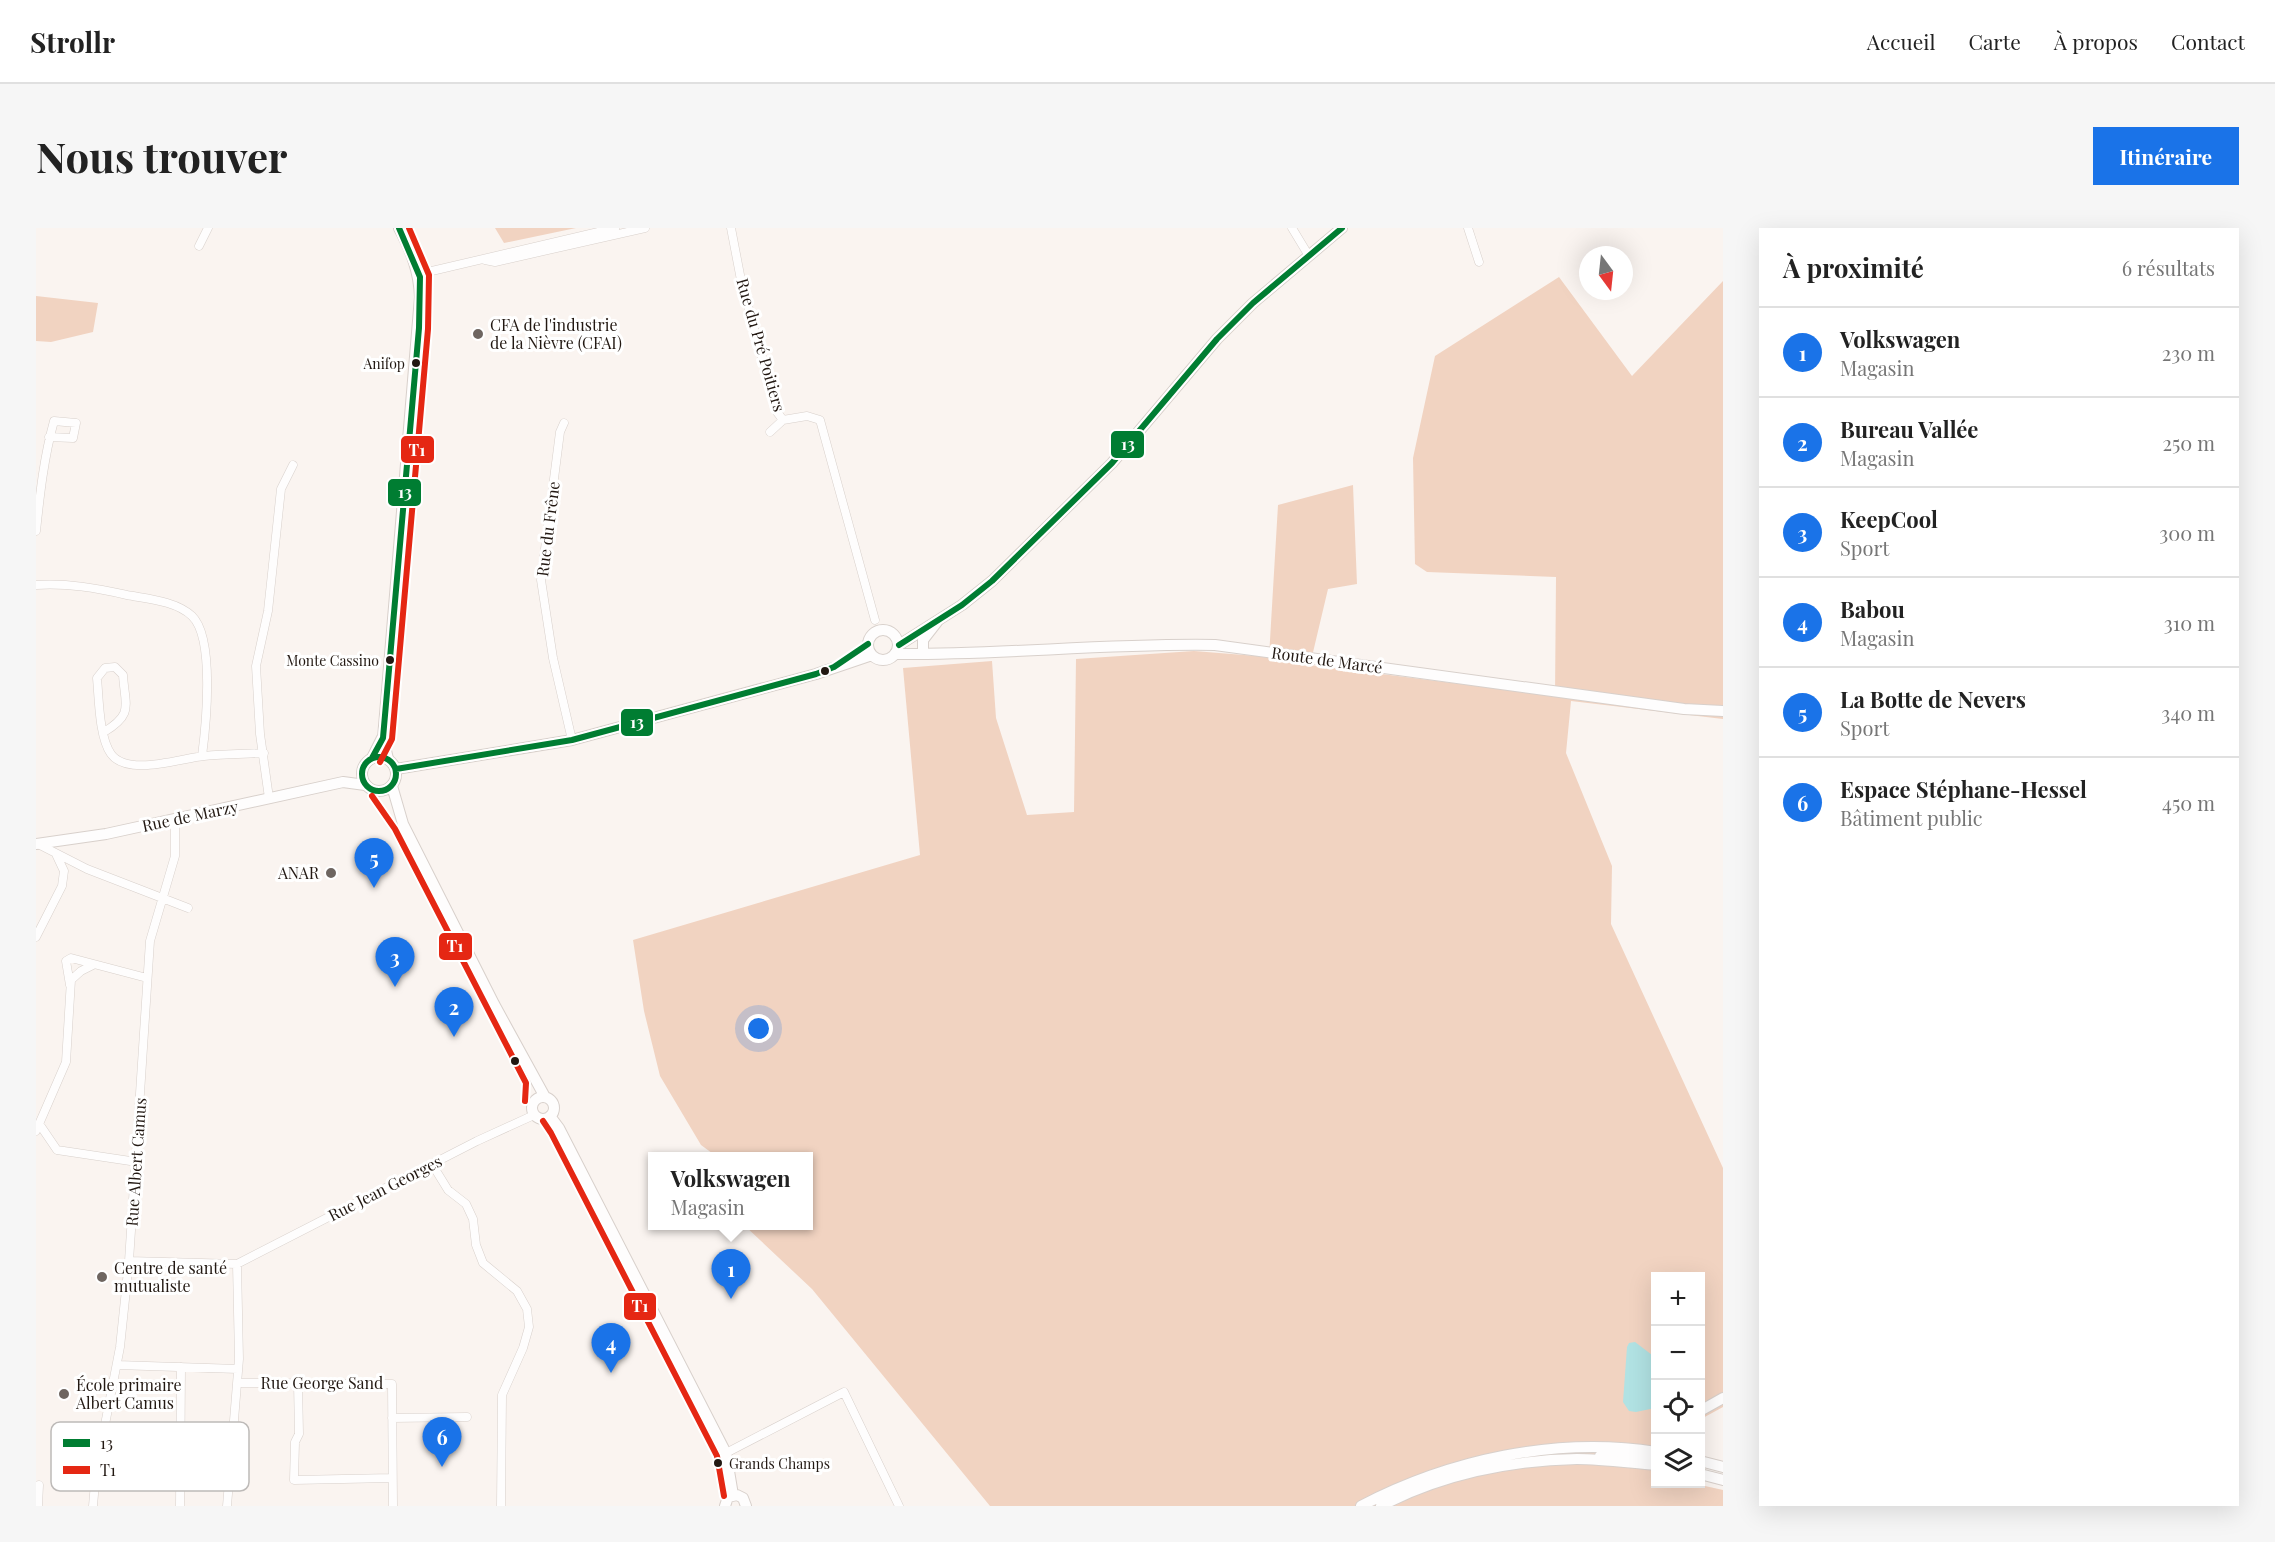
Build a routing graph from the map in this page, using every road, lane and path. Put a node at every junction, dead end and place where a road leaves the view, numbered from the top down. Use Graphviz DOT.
graph roads {
  1 [pos="208,228"];
  2 [pos="399,228"];
  3 [pos="615,228"];
  4 [pos="645,228"];
  5 [pos="731,228"];
  6 [pos="1292,228"];
  7 [pos="1342,228"];
  8 [pos="1468,228"];
  9 [pos="200,246"];
  10 [pos="1309,256"];
  11 [pos="484,260"];
  12 [pos="1479,262"];
  13 [pos="419,274"];
  14 [pos="783,420"];
  15 [pos="564,423"];
  16 [pos="770,432"];
  17 [pos="50,437"];
  18 [pos="40,458"];
  19 [pos="293,465"];
  20 [pos="36,524"];
  21 [pos="36,531"];
  22 [pos="36,585"];
  23 [pos="941,618"];
  24 [pos="875,620"];
  25 [pos="875,636"];
  26 [pos="897,645"];
  27 [pos="926,653"];
  28 [pos="872,655"];
  29 [pos="834,667"];
  30 [pos="1723,711"];
  31 [pos="104,732"];
  32 [pos="382,738"];
  33 [pos="572,740"];
  34 [pos="264,753"];
  35 [pos="202,756"];
  36 [pos="372,758"];
  37 [pos="388,759"];
  38 [pos="396,769"];
  39 [pos="362,770"];
  40 [pos="343,782"];
  41 [pos="365,785"];
  42 [pos="392,786"];
  43 [pos="379,791"];
  44 [pos="269,798"];
  45 [pos="175,819"];
  46 [pos="404,824"];
  47 [pos="37,844"];
  48 [pos="56,854"];
  49 [pos="72,862"];
  50 [pos="64,871"];
  51 [pos="163,900"];
  52 [pos="188,908"];
  53 [pos="36,937"];
  54 [pos="93,965"];
  55 [pos="147,978"];
  56 [pos="71,987"];
  57 [pos="535,1082"];
  58 [pos="545,1097"];
  59 [pos="534,1101"];
  60 [pos="534,1115"];
  61 [pos="550,1116"];
  62 [pos="38,1128"];
  63 [pos="137,1162"];
  64 [pos="432,1164"];
  65 [pos="129,1261"];
  66 [pos="237,1264"];
  67 [pos="117,1365"];
  68 [pos="181,1367"];
  69 [pos="238,1369"];
  70 [pos="237,1383"];
  71 [pos="298,1383"];
  72 [pos="1723,1398"];
  73 [pos="1705,1409"];
  74 [pos="392,1418"];
  75 [pos="467,1418"];
  76 [pos="106,1422"];
  77 [pos="181,1422"];
  78 [pos="234,1422"];
  79 [pos="1651,1449"];
  80 [pos="726,1453"];
  81 [pos="1651,1458"];
  82 [pos="1579,1459"];
  83 [pos="1705,1462"];
  84 [pos="1651,1465"];
  85 [pos="1723,1467"];
  86 [pos="1705,1475"];
  87 [pos="392,1478"];
  88 [pos="1723,1480"];
  89 [pos="39,1485"];
  90 [pos="94,1491"];
  91 [pos="180,1491"];
  92 [pos="228,1491"];
  93 [pos="726,1502"];
  94 [pos="38,1506"];
  95 [pos="93,1506"];
  96 [pos="180,1506"];
  97 [pos="227,1506"];
  98 [pos="393,1506"];
  99 [pos="501,1506"];
  100 [pos="746,1506"];
  101 [pos="899,1506"];
  102 [pos="1361,1506"];
  103 [pos="1381,1506"];
  1 -- 9 [label="street"];
  2 -- 13 [label="main road"];
  3 -- 11 [label="street"];
  4 -- 11 [label="street"];
  5 -- 14 [label="street, Rue du Pré Poitiers"];
  6 -- 10 [label="street"];
  7 -- 10 [label="main road"];
  8 -- 12 [label="street"];
  10 -- 23 [label="main road"];
  11 -- 13 [label="street"];
  13 -- 32 [label="main road"];
  14 -- 16 [label="street"];
  14 -- 24 [label="street, Rue du Pré Poitiers"];
  15 -- 33 [label="street, Rue du Frêne"];
  17 -- 18 [label="street"];
  18 -- 20 [label="street"];
  19 -- 34 [label="street"];
  20 -- 21 [label="street"];
  22 -- 35 [label="street"];
  23 -- 26 [label="main road"];
  23 -- 27 [label="main road"];
  24 -- 25 [label="main road"];
  25 -- 26 [label="main road"];
  25 -- 28 [label="main road"];
  25 -- 29 [label="main road"];
  26 -- 27 [label="main road, Route de Marcé"];
  26 -- 28 [label="main road, Route de Marcé"];
  27 -- 30 [label="main road, Route de Marcé"];
  28 -- 29 [label="main road, Route de Marcé"];
  29 -- 33 [label="main road, Route de Marcé"];
  31 -- 31 [label="street"];
  31 -- 35 [label="street"];
  32 -- 36 [label="main road"];
  32 -- 37 [label="main road"];
  33 -- 38 [label="main road, Route de Marcé"];
  34 -- 35 [label="street"];
  34 -- 44 [label="street"];
  36 -- 37 [label="main road"];
  36 -- 39 [label="main road"];
  37 -- 38 [label="main road"];
  38 -- 42 [label="main road"];
  39 -- 40 [label="main road, Rue de Marzy"];
  39 -- 41 [label="main road"];
  40 -- 41 [label="main road, Rue de Marzy"];
  40 -- 44 [label="main road, Rue de Marzy"];
  41 -- 43 [label="main road"];
  42 -- 43 [label="main road"];
  42 -- 46 [label="main road"];
  43 -- 46 [label="main road"];
  44 -- 45 [label="main road, Rue de Marzy"];
  45 -- 47 [label="main road, Rue de Marzy"];
  45 -- 51 [label="street, Rue Albert Camus"];
  46 -- 57 [label="main road"];
  47 -- 48 [label="street"];
  48 -- 49 [label="street"];
  48 -- 50 [label="street"];
  49 -- 50 [label="street"];
  49 -- 51 [label="street"];
  50 -- 53 [label="street"];
  51 -- 52 [label="street"];
  51 -- 55 [label="street, Rue Albert Camus"];
  54 -- 55 [label="street"];
  54 -- 56 [label="street"];
  54 -- 56 [label="street"];
  55 -- 63 [label="street, Rue Albert Camus"];
  56 -- 62 [label="street"];
  57 -- 58 [label="main road"];
  57 -- 59 [label="main road"];
  58 -- 59 [label="main road"];
  58 -- 61 [label="main road"];
  59 -- 60 [label="main road"];
  60 -- 61 [label="main road"];
  60 -- 64 [label="street, Rue Jean Georges"];
  61 -- 80 [label="main road"];
  62 -- 63 [label="street"];
  63 -- 65 [label="street, Rue Albert Camus"];
  64 -- 66 [label="street, Rue Jean Georges"];
  64 -- 99 [label="street"];
  65 -- 66 [label="street"];
  65 -- 67 [label="street, Rue Albert Camus"];
  66 -- 69 [label="street"];
  67 -- 68 [label="street"];
  67 -- 76 [label="street, Rue Albert Camus"];
  68 -- 69 [label="street"];
  68 -- 77 [label="street"];
  69 -- 70 [label="street"];
  70 -- 71 [label="street, Rue George Sand"];
  70 -- 78 [label="street"];
  71 -- 74 [label="street, Rue George Sand"];
  71 -- 87 [label="street"];
  72 -- 73 [label="main road"];
  74 -- 75 [label="street"];
  74 -- 87 [label="street, Rue George Sand"];
  79 -- 102 [label="main road"];
  80 -- 93 [label="main road"];
  80 -- 101 [label="street"];
  81 -- 82 [label="main road"];
  82 -- 84 [label="main road"];
  82 -- 103 [label="main road"];
  83 -- 85 [label="main road"];
  86 -- 88 [label="main road"];
  87 -- 98 [label="street, Rue George Sand"];
  89 -- 94 [label="street"];
  90 -- 95 [label="street, Rue Albert Camus"];
  91 -- 96 [label="street"];
  92 -- 97 [label="street"];
  93 -- 100 [label="main road"];
}
